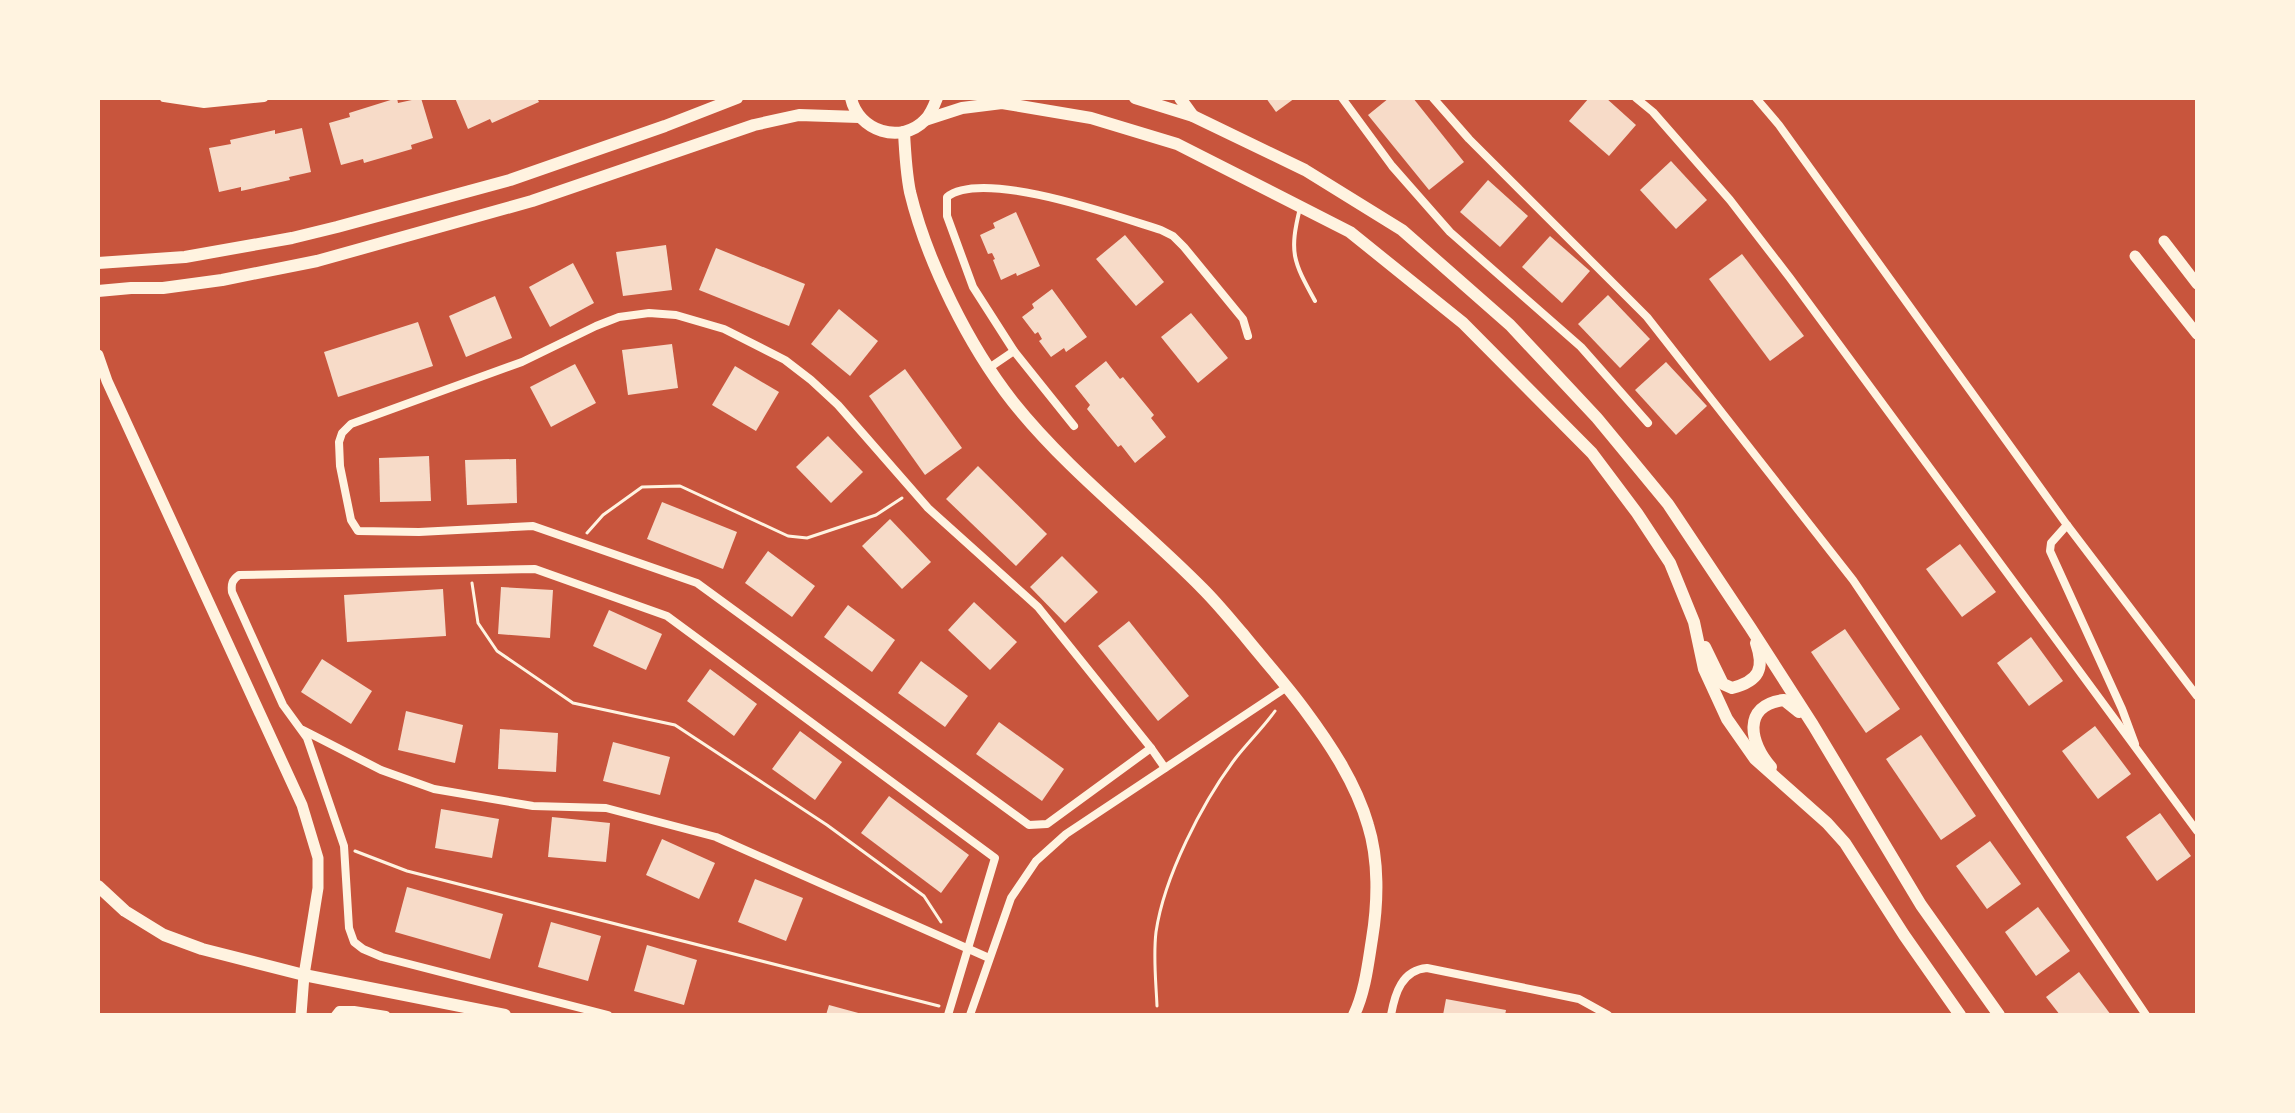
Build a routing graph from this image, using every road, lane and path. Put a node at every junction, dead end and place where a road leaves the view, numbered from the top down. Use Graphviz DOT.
graph roads {
  1 [pos="164,98"];
  2 [pos="264,98"];
  3 [pos="737,98"];
  4 [pos="851,98"];
  5 [pos="937,98"];
  6 [pos="1135,98"];
  7 [pos="1180,98"];
  8 [pos="1342,98"];
  9 [pos="1433,98"];
  10 [pos="1636,98"];
  11 [pos="1756,98"];
  12 [pos="1193,116"];
  13 [pos="859,117"];
  14 [pos="925,120"];
  15 [pos="904,132"];
  16 [pos="1300,207"];
  17 [pos="2164,241"];
  18 [pos="2135,256"];
  19 [pos="98,263"];
  20 [pos="2197,284"];
  21 [pos="98,291"];
  22 [pos="1315,301"];
  23 [pos="2197,334"];
  24 [pos="1248,336"];
  25 [pos="1014,351"];
  26 [pos="98,355"];
  27 [pos="989,368"];
  28 [pos="1648,423"];
  29 [pos="1074,426"];
  30 [pos="914,491"];
  31 [pos="2067,525"];
  32 [pos="579,542"];
  33 [pos="470,571"];
  34 [pos="1694,622"];
  35 [pos="1750,627"];
  36 [pos="1287,687"];
  37 [pos="2197,696"];
  38 [pos="1813,725"];
  39 [pos="302,730"];
  40 [pos="1151,748"];
  41 [pos="2138,752"];
  42 [pos="1165,768"];
  43 [pos="1794,794"];
  44 [pos="2197,831"];
  45 [pos="344,846"];
  46 [pos="98,886"];
  47 [pos="953,942"];
  48 [pos="968,948"];
  49 [pos="989,958"];
  50 [pos="304,975"];
  51 [pos="1157,1006"];
  52 [pos="948,1012"];
  53 [pos="301,1015"];
  54 [pos="335,1015"];
  55 [pos="386,1015"];
  56 [pos="505,1015"];
  57 [pos="608,1015"];
  58 [pos="970,1015"];
  59 [pos="1354,1015"];
  60 [pos="1391,1015"];
  61 [pos="1608,1015"];
  62 [pos="1960,1015"];
  63 [pos="1999,1015"];
  64 [pos="2146,1015"];
  1 -- 2 [label="street"];
  3 -- 19 [label="main road"];
  4 -- 13 [label="main road"];
  5 -- 14 [label="main road"];
  6 -- 12 [label="main road"];
  7 -- 12 [label="main road"];
  8 -- 28 [label="street"];
  9 -- 64 [label="street"];
  10 -- 41 [label="street"];
  11 -- 31 [label="street"];
  12 -- 35 [label="main road"];
  13 -- 15 [label="main road"];
  13 -- 21 [label="main road"];
  14 -- 15 [label="main road"];
  14 -- 16 [label="main road"];
  15 -- 27 [label="main road"];
  16 -- 22 [label="lane"];
  16 -- 34 [label="main road"];
  17 -- 20 [label="street"];
  18 -- 23 [label="street"];
  24 -- 25 [label="street"];
  25 -- 27 [label="street"];
  25 -- 29 [label="street"];
  26 -- 50 [label="street"];
  27 -- 36 [label="main road"];
  30 -- 32 [label="path"];
  30 -- 32 [label="street"];
  30 -- 40 [label="street"];
  31 -- 37 [label="street"];
  31 -- 41 [label="street"];
  32 -- 40 [label="street"];
  33 -- 39 [label="street"];
  33 -- 47 [label="path"];
  33 -- 48 [label="street"];
  34 -- 35 [label="main road"];
  34 -- 43 [label="main road"];
  35 -- 38 [label="main road"];
  36 -- 42 [label="street"];
  36 -- 51 [label="path"];
  36 -- 59 [label="main road"];
  38 -- 43 [label="main road"];
  38 -- 63 [label="main road"];
  39 -- 45 [label="street"];
  39 -- 47 [label="street"];
  40 -- 42 [label="street"];
  41 -- 44 [label="street"];
  42 -- 49 [label="street"];
  43 -- 62 [label="main road"];
  45 -- 52 [label="path"];
  45 -- 57 [label="street"];
  46 -- 50 [label="main road"];
  47 -- 48 [label="street"];
  48 -- 49 [label="street"];
  48 -- 52 [label="street"];
  49 -- 58 [label="street"];
  50 -- 53 [label="street"];
  50 -- 56 [label="main road"];
  54 -- 55 [label="street"];
  60 -- 61 [label="street"];
}
